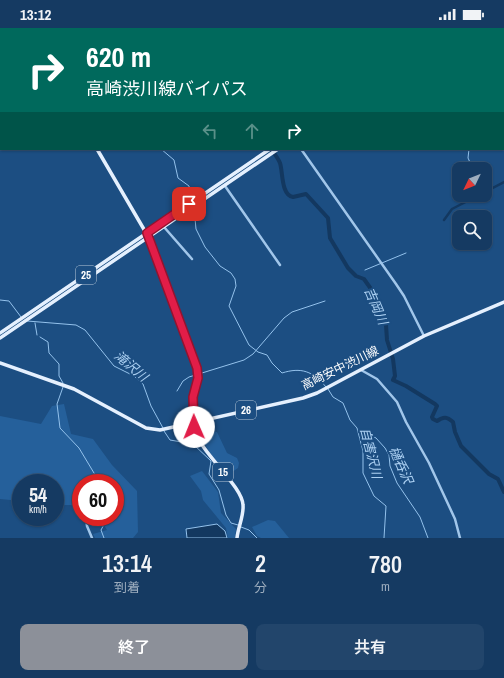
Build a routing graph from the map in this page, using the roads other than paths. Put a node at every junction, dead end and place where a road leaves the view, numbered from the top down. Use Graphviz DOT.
graph roads {
  1 [pos="98,150"];
  2 [pos="269,150"];
  3 [pos="277,150"];
  4 [pos="302,150"];
  5 [pos="225,186"];
  6 [pos="164,227"];
  7 [pos="148,235"];
  8 [pos="192,259"];
  9 [pos="280,265"];
  10 [pos="504,302"];
  11 [pos="20,322"];
  12 [pos="0,333"];
  13 [pos="424,336"];
  14 [pos="0,338"];
  15 [pos="0,363"];
  16 [pos="361,370"];
  17 [pos="193,423"];
  18 [pos="87,526"];
  19 [pos="92,538"];
  20 [pos="237,538"];
  21 [pos="460,538"];
  1 -- 7 [label="main road, 15"];
  2 -- 7 [label="main road, 25"];
  3 -- 5 [label="main road, 25"];
  4 -- 13 [label="street"];
  5 -- 6 [label="main road, 25"];
  5 -- 9 [label="street"];
  6 -- 7 [label="main road, 25"];
  6 -- 8 [label="street"];
  7 -- 11 [label="main road, 25"];
  7 -- 17 [label="main road, 15"];
  10 -- 13 [label="main road, 高崎安中渋川線 / 26"];
  11 -- 12 [label="main road, 25"];
  11 -- 14 [label="main road, 25"];
  13 -- 16 [label="main road, 高崎安中渋川線 / 26"];
  15 -- 17 [label="main road, 高崎安中渋川線 / 26"];
  16 -- 17 [label="main road, 高崎安中渋川線 / 26"];
  16 -- 21 [label="street"];
  17 -- 20 [label="main road, 15"];
  18 -- 19 [label="street"];
}
